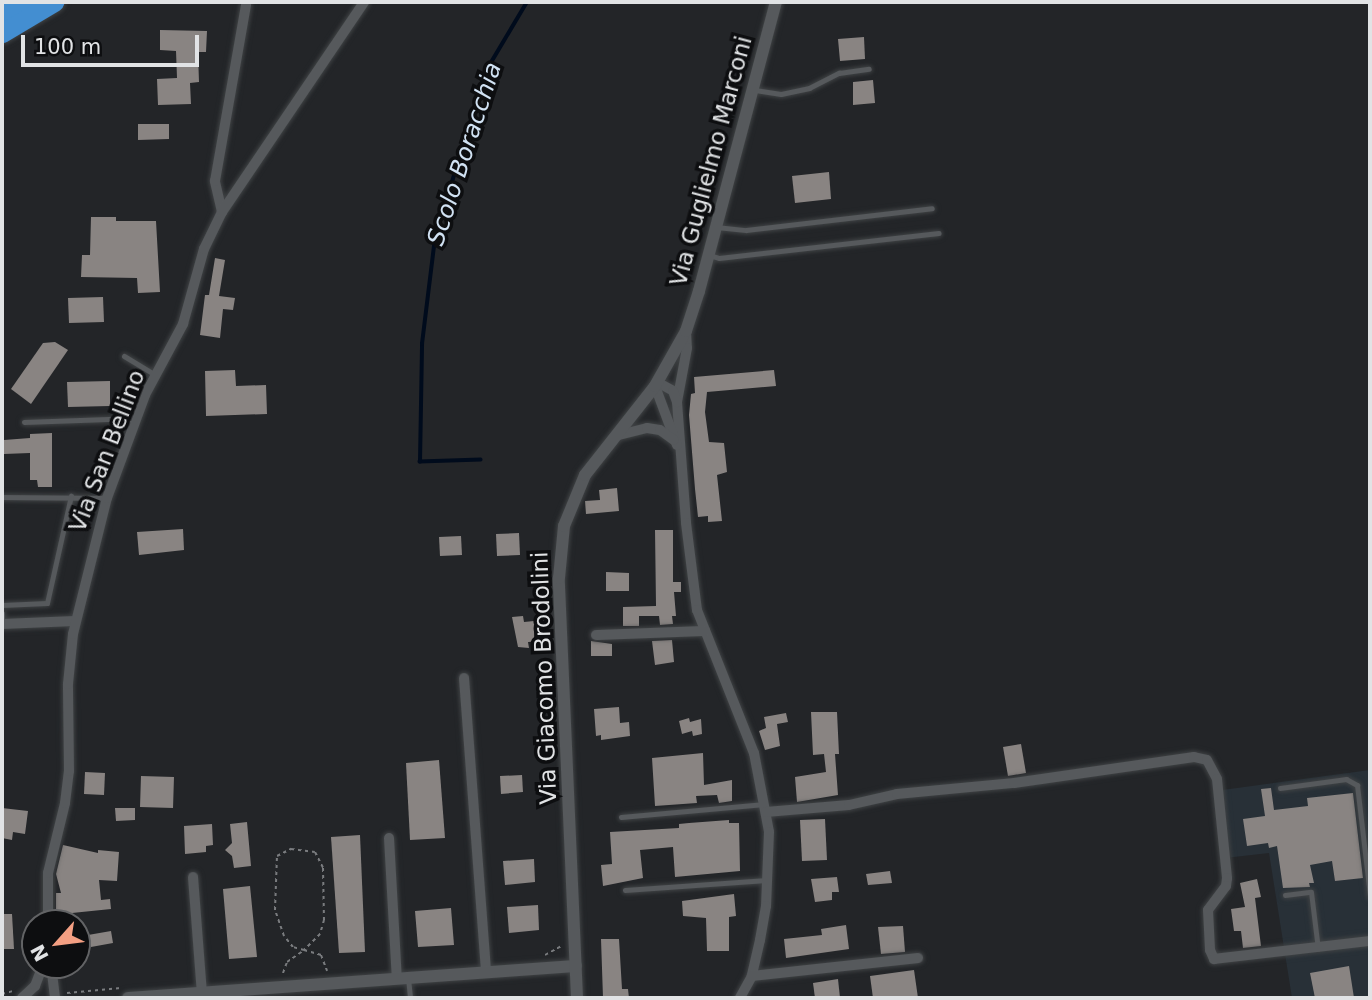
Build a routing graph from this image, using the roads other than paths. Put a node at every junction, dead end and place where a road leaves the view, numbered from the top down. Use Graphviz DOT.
graph roads {
  1 [pos="24,2"];
  2 [pos="54,2"];
  3 [pos="364,2"];
  4 [pos="776,2"];
  5 [pos="246,5"];
  6 [pos="2,15"];
  7 [pos="2,33"];
  8 [pos="869,69"];
  9 [pos="751,89"];
  10 [pos="932,208"];
  11 [pos="222,212"];
  12 [pos="716,227"];
  13 [pos="939,233"];
  14 [pos="709,255"];
  15 [pos="686,331"];
  16 [pos="124,356"];
  17 [pos="156,374"];
  18 [pos="656,384"];
  19 [pos="677,402"];
  20 [pos="136,420"];
  21 [pos="24,422"];
  22 [pos="615,436"];
  23 [pos="674,440"];
  24 [pos="681,455"];
  25 [pos="71,496"];
  26 [pos="2,497"];
  27 [pos="107,498"];
  28 [pos="2,605"];
  29 [pos="2,613"];
  30 [pos="75,621"];
  31 [pos="2,624"];
  32 [pos="705,631"];
  33 [pos="596,635"];
  34 [pos="464,678"];
  35 [pos="1280,788"];
  36 [pos="765,808"];
  37 [pos="621,817"];
  38 [pos="389,838"];
  39 [pos="193,877"];
  40 [pos="767,880"];
  41 [pos="625,890"];
  42 [pos="1285,895"];
  43 [pos="1370,896"];
  44 [pos="48,909"];
  45 [pos="1370,941"];
  46 [pos="1318,949"];
  47 [pos="918,958"];
  48 [pos="576,966"];
  49 [pos="486,972"];
  50 [pos="752,976"];
  51 [pos="403,979"];
  52 [pos="35,993"];
  53 [pos="128,993"];
  54 [pos="202,993"];
  55 [pos="18,994"];
  56 [pos="234,995"];
  57 [pos="410,998"];
  58 [pos="577,998"];
  59 [pos="740,998"];
  1 -- 6 [label="highway"];
  2 -- 7 [label="highway"];
  3 -- 11 [label="street, Via San Bellino"];
  4 -- 9 [label="street, Via Guglielmo Marconi"];
  5 -- 11 [label="street"];
  8 -- 9 [label="lane"];
  9 -- 12 [label="street, Via Guglielmo Marconi"];
  10 -- 12 [label="lane"];
  11 -- 17 [label="street, Via San Bellino"];
  12 -- 14 [label="street, Via Guglielmo Marconi"];
  13 -- 14 [label="lane"];
  14 -- 15 [label="street, Via Guglielmo Marconi"];
  15 -- 18 [label="street, Via Guglielmo Marconi"];
  15 -- 19 [label="street, Via Guglielmo Marconi"];
  16 -- 17 [label="lane"];
  17 -- 20 [label="street, Via San Bellino"];
  18 -- 19 [label="street"];
  18 -- 22 [label="street, Via Giacomo Brodolini"];
  18 -- 23 [label="street, Via Guglielmo Marconi"];
  19 -- 24 [label="street, Via Guglielmo Marconi"];
  20 -- 21 [label="lane"];
  20 -- 27 [label="street, Via San Bellino"];
  22 -- 23 [label="street"];
  22 -- 48 [label="street, Via Giacomo Brodolini"];
  23 -- 24 [label="street, Via Guglielmo Marconi"];
  24 -- 32 [label="street, Via Guglielmo Marconi"];
  25 -- 26 [label="lane"];
  25 -- 27 [label="lane"];
  25 -- 28 [label="lane"];
  27 -- 30 [label="street, Via San Bellino"];
  29 -- 31 [label="lane"];
  30 -- 31 [label="street"];
  30 -- 44 [label="street, Via San Bellino"];
  32 -- 33 [label="street"];
  32 -- 36 [label="street, Via Guglielmo Marconi"];
  34 -- 49 [label="street"];
  35 -- 43 [label="lane"];
  36 -- 37 [label="lane"];
  36 -- 40 [label="street, Via Guglielmo Marconi"];
  36 -- 46 [label="street"];
  38 -- 51 [label="street"];
  39 -- 54 [label="street"];
  40 -- 41 [label="lane"];
  40 -- 50 [label="street, Via Guglielmo Marconi"];
  42 -- 46 [label="lane"];
  45 -- 46 [label="street"];
  47 -- 50 [label="street"];
  48 -- 49 [label="street"];
  48 -- 58 [label="street, Via Giacomo Brodolini"];
  49 -- 51 [label="street"];
  50 -- 59 [label="street, Via Guglielmo Marconi"];
  51 -- 56 [label="street"];
  51 -- 57 [label="lane"];
  52 -- 55 [label="street"];
  53 -- 54 [label="street"];
  54 -- 56 [label="street"];
}
